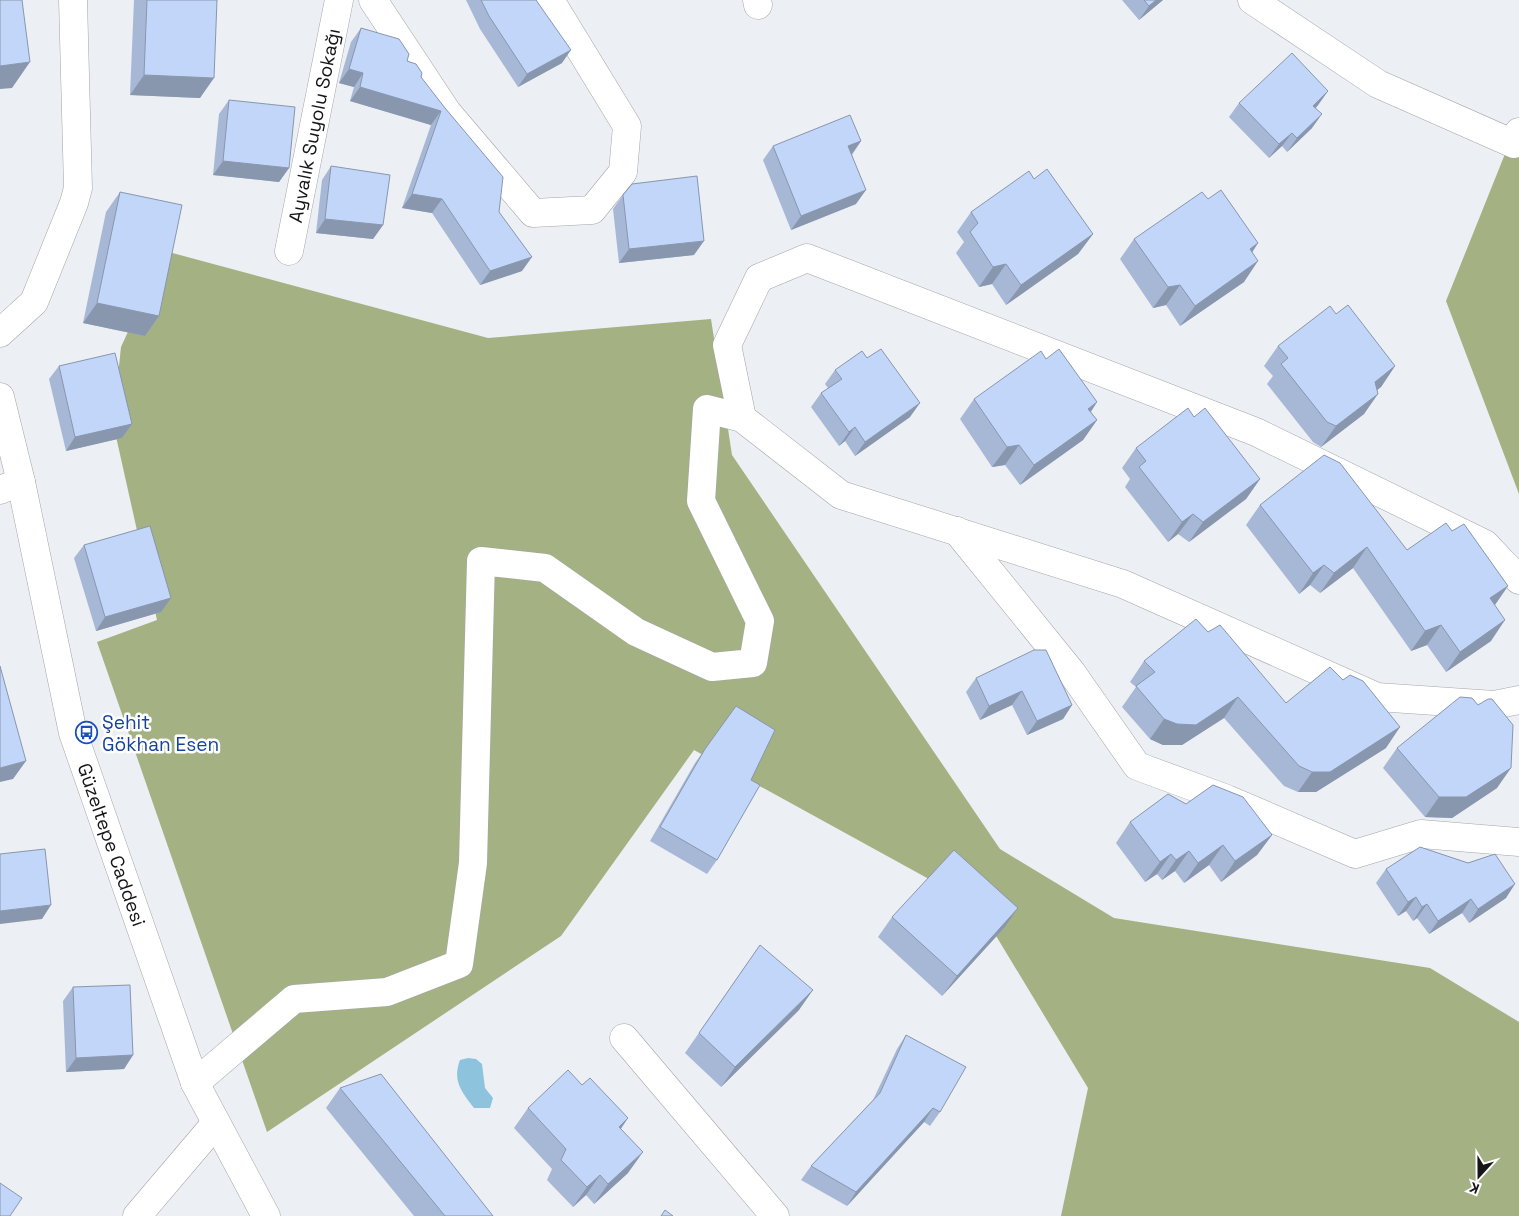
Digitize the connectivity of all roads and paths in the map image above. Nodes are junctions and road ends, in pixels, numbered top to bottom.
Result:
1 (74, 0) edge
2 (339, 0) edge
3 (372, 0) edge
4 (550, 0) edge
5 (1252, 0) edge
6 (1519, 132) edge
7 (289, 251) dead end
8 (0, 333) edge
9 (0, 397) edge
10 (742, 418) junction
11 (11, 486) edge
12 (957, 531) junction
13 (1519, 580) edge
14 (1519, 700) edge
15 (1519, 842) edge
16 (624, 1038) dead end
17 (195, 1083) junction
18 (216, 1123) junction
19 (137, 1216) edge
20 (266, 1216) edge
21 (775, 1216) edge

1 - 8 street
2 - 7 street, Ayvalık Suyolu Sokağı
3 - 4 street
5 - 6 street
9 - 11 street, Güzeltepe Caddesi
10 - 12 street
10 - 13 street
10 - 17 street
11 - 17 street, Güzeltepe Caddesi
12 - 14 street
12 - 15 street
16 - 21 street
17 - 18 street, Güzeltepe Caddesi
18 - 19 street
18 - 20 street, Güzeltepe Caddesi

